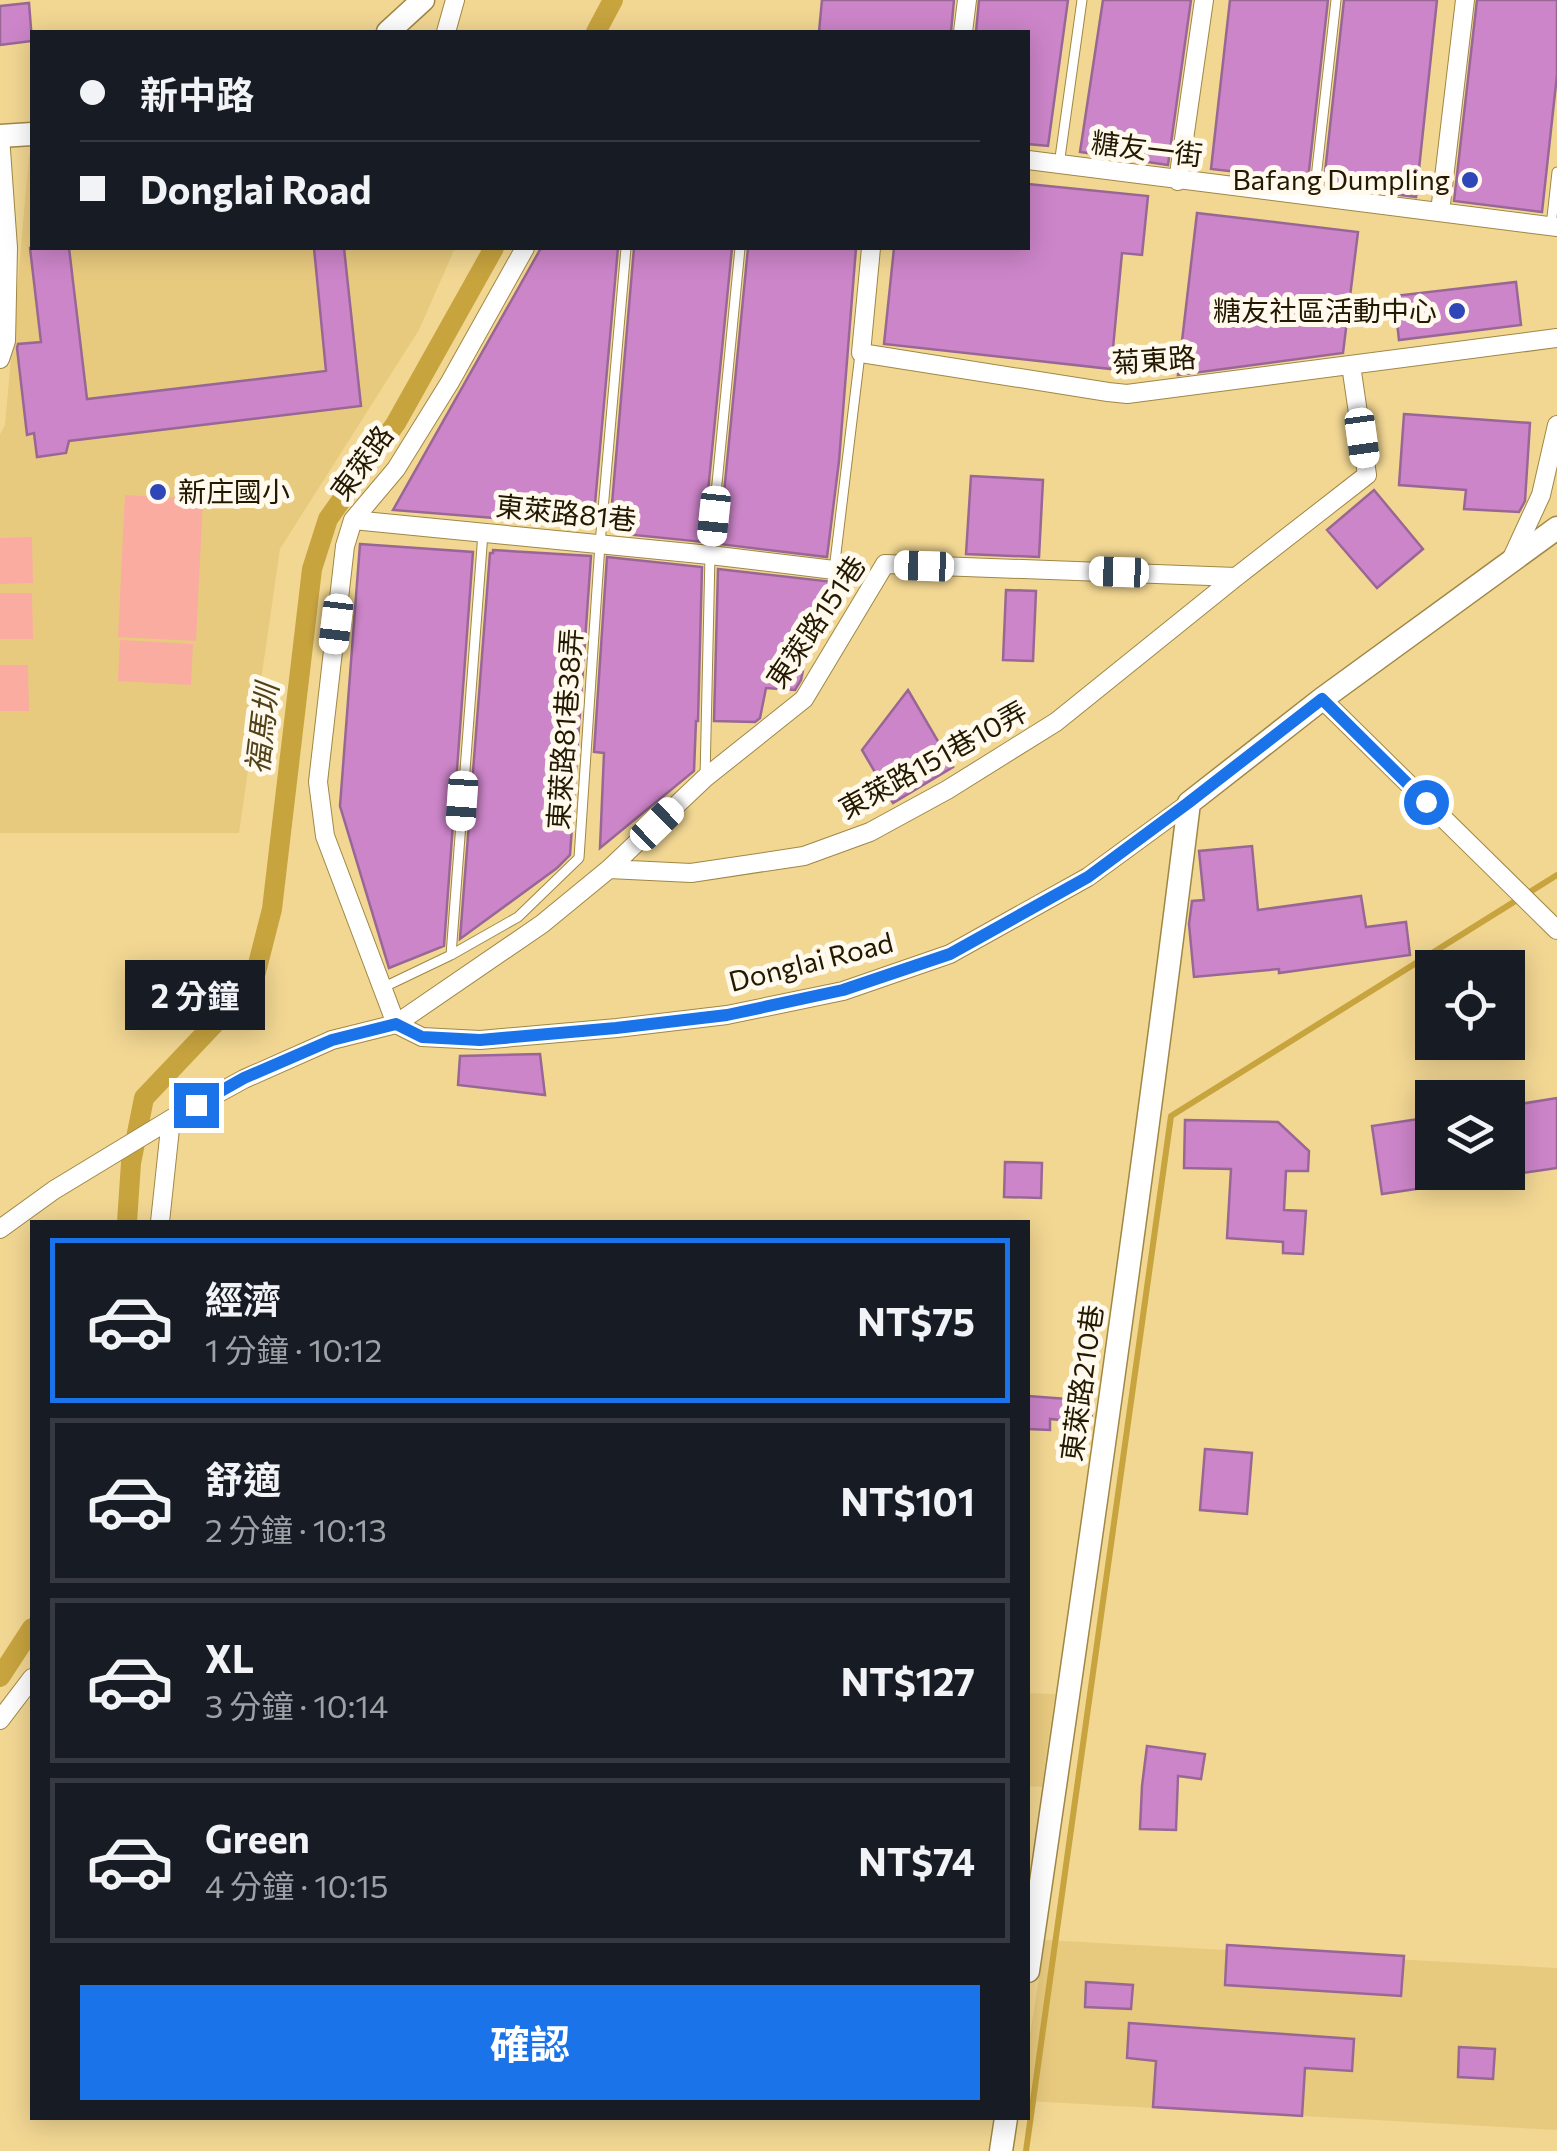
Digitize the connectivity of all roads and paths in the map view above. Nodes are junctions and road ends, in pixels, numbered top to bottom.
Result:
1 (424, 0) edge
2 (454, 0) edge
3 (967, 0) edge
4 (1082, 0) edge
5 (1204, 0) edge
6 (1336, 0) edge
7 (1464, 0) edge
8 (390, 30) edge
9 (446, 30) edge
10 (963, 30) edge
11 (30, 134) edge
12 (0, 136) edge
13 (1030, 160) edge
14 (1060, 165) junction
15 (1557, 172) edge
16 (1178, 181) junction
17 (1314, 198) junction
18 (1440, 212) junction
19 (1554, 226) edge
20 (524, 250) edge
21 (626, 250) edge
22 (740, 250) edge
23 (871, 250) edge
24 (1557, 338) edge
25 (861, 352) junction
26 (0, 359) edge
27 (1352, 365) junction
28 (1557, 425) edge
29 (353, 520) junction
30 (1557, 528) edge
31 (483, 533) junction
32 (600, 544) junction
33 (710, 555) junction
34 (1511, 560) junction
35 (834, 570) joint
36 (1236, 577) junction
37 (1322, 699) junction
38 (705, 778) junction
39 (1188, 803) junction
40 (610, 869) junction
41 (1557, 930) edge
42 (451, 954) junction
43 (382, 988) junction
44 (396, 1024) junction
45 (171, 1118) junction
46 (160, 1220) edge
47 (0, 1229) edge
48 (30, 1681) edge
49 (0, 1720) edge
50 (1030, 1957) edge
51 (1006, 2120) edge
52 (1001, 2151) edge

1 - 8 street
2 - 9 street
3 - 10 street
4 - 14 lane
5 - 16 street
6 - 17 lane
7 - 18 street
11 - 12 street
12 - 26 street
13 - 14 street, 糖友一街
14 - 16 street, 糖友一街
15 - 19 lane
16 - 17 street, 糖友一街
17 - 18 street, 糖友一街
18 - 19 street, 糖友一街
20 - 29 street, 東萊路
21 - 32 lane, 東萊路81巷38弄
22 - 33 lane
23 - 25 street
24 - 27 street, 菊東路
25 - 27 street, 菊東路
25 - 35 lane
27 - 36 street
28 - 34 street
29 - 31 street, 東萊路81巷
29 - 43 street, 東萊路
30 - 34 street, Donglai Road
31 - 32 street, 東萊路81巷
31 - 42 lane
32 - 33 street, 東萊路81巷
32 - 42 lane, 東萊路81巷38弄
33 - 35 street, 東萊路81巷
33 - 38 lane
34 - 37 street, Donglai Road
36 - 38 street, 東萊路151巷
36 - 40 street, 東萊路151巷10弄
37 - 39 street, Donglai Road
37 - 41 street
38 - 40 street, 東萊路151巷
39 - 44 street, Donglai Road
39 - 50 street, 東萊路210巷
40 - 44 street, 東萊路151巷
42 - 43 lane, 東萊路81巷38弄
43 - 44 street, 東萊路
44 - 45 street
45 - 46 street
45 - 47 street
48 - 49 street
51 - 52 street

